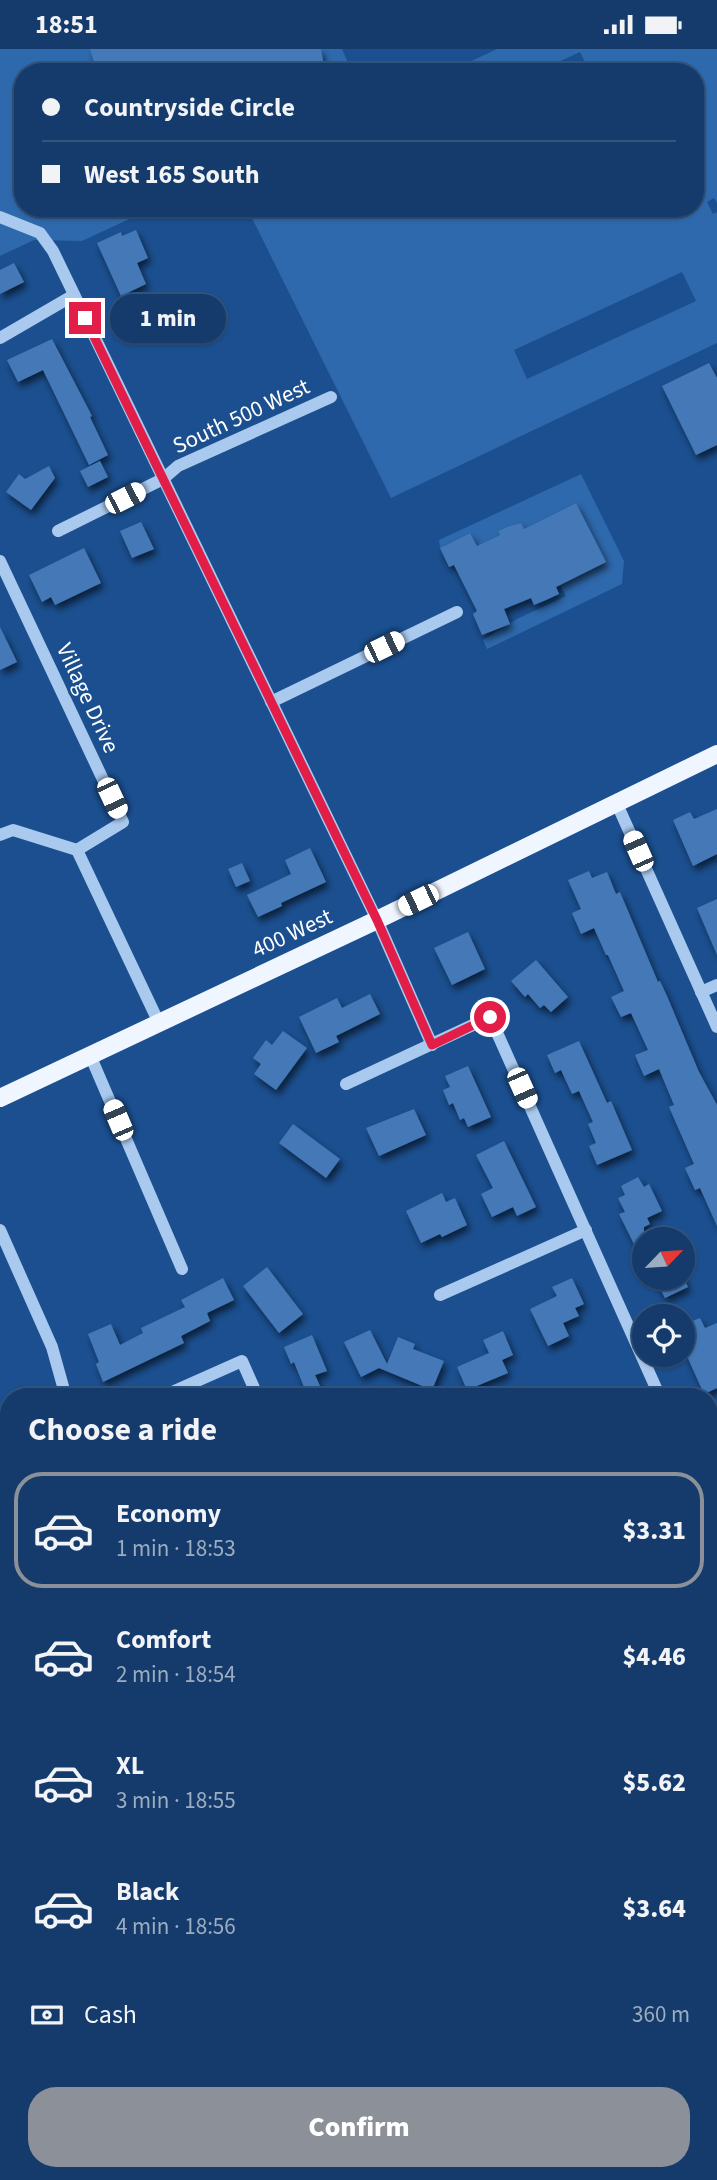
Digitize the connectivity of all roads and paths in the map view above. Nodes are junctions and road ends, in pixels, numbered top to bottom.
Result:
1 (0, 217) edge
2 (74, 295) junction
3 (0, 338) edge
4 (331, 397) dead end
5 (163, 479) junction
6 (58, 531) dead end
7 (0, 561) edge
8 (457, 612) dead end
9 (271, 702) junction
10 (717, 754) edge
11 (617, 804) junction
12 (0, 835) edge
13 (77, 851) junction
14 (377, 920) junction
15 (717, 985) edge
16 (701, 992) junction
17 (159, 1023) junction
18 (717, 1027) edge
19 (432, 1045) junction
20 (90, 1055) junction
21 (346, 1084) dead end
22 (0, 1098) edge
23 (0, 1230) edge
24 (586, 1230) junction
25 (182, 1269) dead end
26 (440, 1295) dead end
27 (63, 1388) edge
28 (182, 1388) edge
29 (254, 1388) edge
30 (656, 1388) edge

1 - 2 street
2 - 3 street
2 - 5 street
4 - 5 street, South 500 West
5 - 6 street, South 500 West
5 - 9 street
7 - 13 street, Village Drive
8 - 9 street
9 - 14 street
10 - 11 main road, 400 West
11 - 14 main road, 400 West
11 - 16 street
12 - 13 street
13 - 17 street
14 - 17 main road, 400 West
14 - 19 street
15 - 16 street
16 - 18 street
17 - 20 main road, 400 West
19 - 21 street
19 - 24 street
20 - 22 main road, 400 West
20 - 25 street
23 - 27 street
24 - 26 street
24 - 30 street
28 - 29 street

